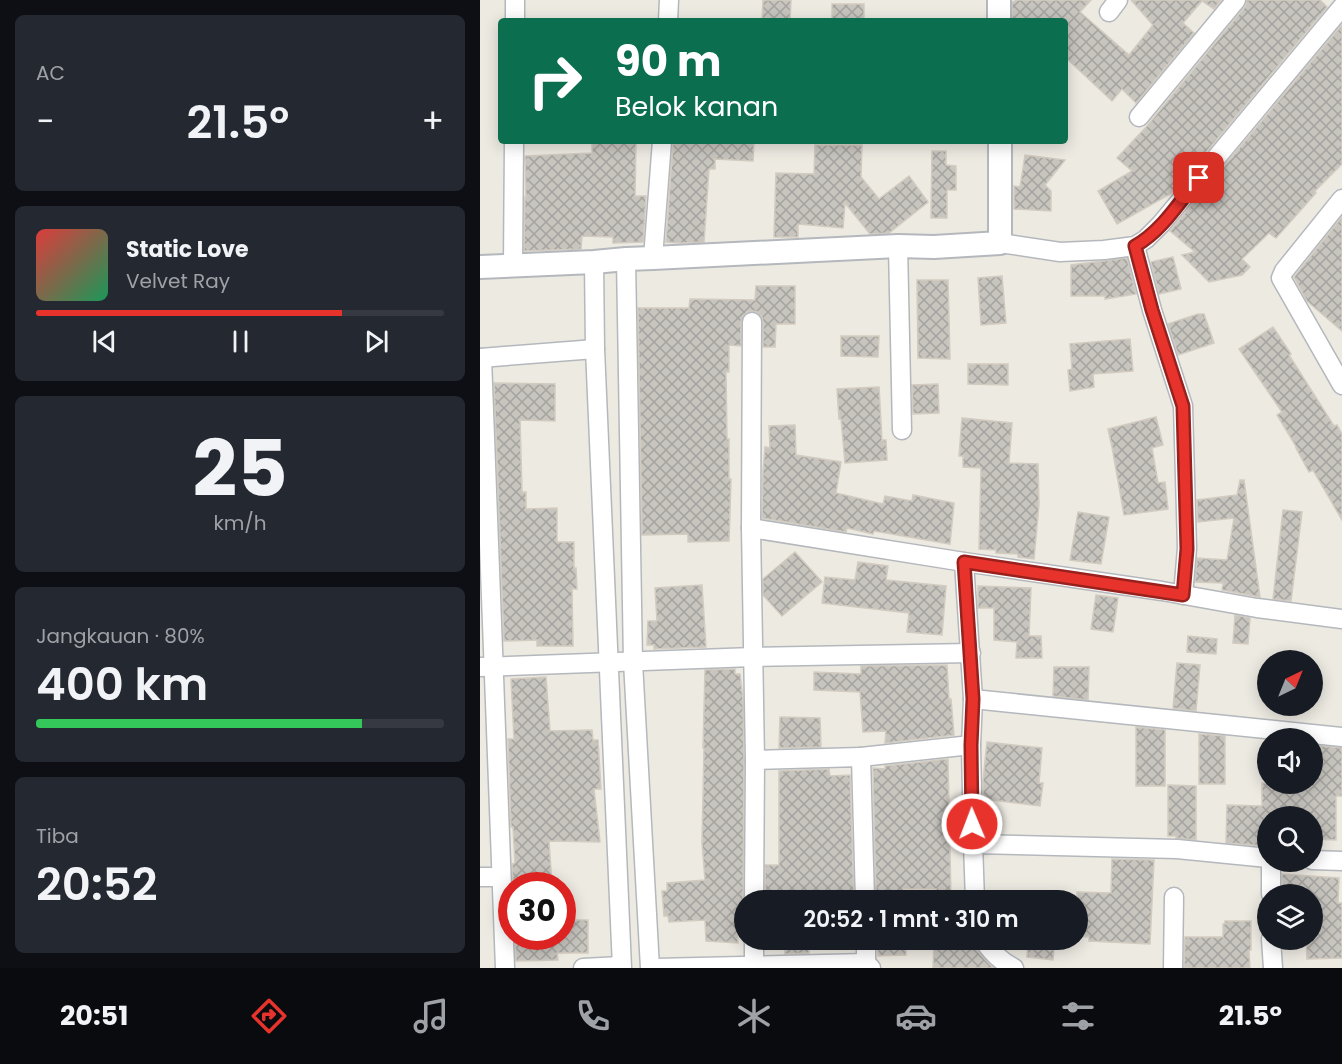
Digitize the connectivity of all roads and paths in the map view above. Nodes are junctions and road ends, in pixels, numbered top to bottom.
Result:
1 (515, 0) edge
2 (669, 0) edge
3 (999, 0) edge
4 (1236, 0) edge
5 (1342, 7) edge
6 (515, 18) edge
7 (668, 18) edge
8 (999, 18) edge
9 (1139, 117) dead end
10 (514, 144) edge
11 (662, 144) edge
12 (1000, 144) edge
13 (1342, 200) edge
14 (1000, 243) junction
15 (898, 246) junction
16 (1135, 246) junction
17 (652, 258) junction
18 (626, 259) junction
19 (594, 262) junction
20 (513, 266) junction
21 (480, 267) edge
22 (752, 322) dead end
23 (595, 349) junction
24 (481, 358) edge
25 (1342, 385) edge
26 (902, 430) dead end
27 (751, 528) junction
28 (964, 562) junction
29 (1183, 595) junction
30 (1342, 619) edge
31 (971, 653) junction
32 (753, 657) junction
33 (608, 662) junction
34 (633, 662) junction
35 (487, 667) edge
36 (973, 699) junction
37 (1342, 737) edge
38 (971, 745) junction
39 (861, 757) junction
40 (755, 760) junction
41 (489, 773) edge
42 (973, 844) junction
43 (1257, 859) edge
44 (1323, 860) edge
45 (1342, 861) edge
46 (500, 872) edge
47 (480, 877) edge
48 (498, 877) edge
49 (754, 890) edge
50 (865, 890) edge
51 (975, 890) edge
52 (1174, 897) dead end
53 (504, 950) edge
54 (754, 950) edge
55 (867, 950) edge
56 (990, 950) edge
57 (1272, 950) edge
58 (754, 965) junction
59 (869, 966) edge
60 (622, 967) edge
61 (505, 968) edge
62 (584, 968) edge
63 (650, 968) edge
64 (655, 968) edge
65 (1014, 968) edge
66 (1173, 968) edge
67 (1274, 968) edge

1 - 6 street
2 - 7 street
3 - 8 street
4 - 9 street
5 - 16 street
10 - 20 street
11 - 17 street
12 - 14 street
13 - 25 street
14 - 15 street
14 - 16 street
15 - 17 street
15 - 26 street
16 - 29 street
17 - 18 street
18 - 19 street
18 - 34 street
19 - 20 street
19 - 23 street
20 - 21 street
22 - 27 street
23 - 24 street
23 - 33 street
24 - 35 street
27 - 28 street
27 - 32 street
28 - 29 street
28 - 31 street
29 - 30 street
31 - 32 street
31 - 36 street
32 - 34 street
32 - 40 street
33 - 34 street
33 - 35 street
33 - 60 street
34 - 63 street
35 - 41 street
36 - 37 street
36 - 38 street
38 - 39 street
38 - 42 street
39 - 40 street
39 - 50 street
40 - 49 street
41 - 46 street
42 - 43 street
42 - 51 street
44 - 45 street
47 - 48 street
52 - 66 street
53 - 61 street
54 - 58 street
55 - 59 street
56 - 65 street
57 - 67 street
58 - 59 street
58 - 64 street
60 - 62 street

